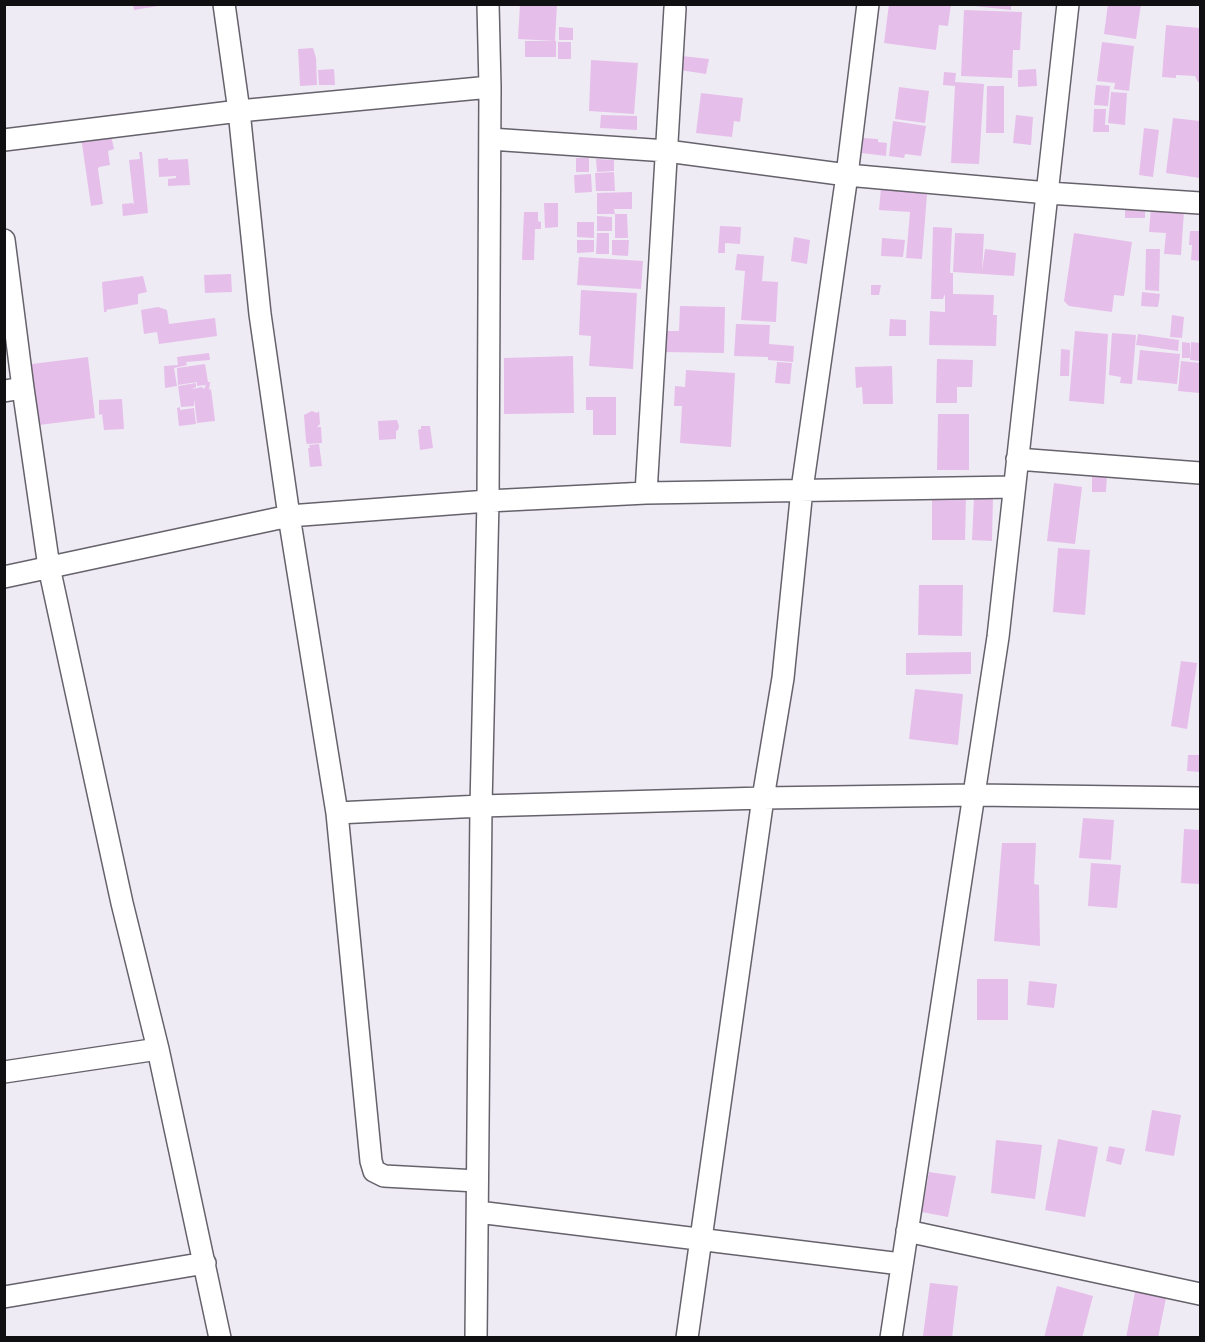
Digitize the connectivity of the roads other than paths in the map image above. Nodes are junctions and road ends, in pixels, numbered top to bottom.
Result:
1 (224, 4) edge
2 (488, 4) edge
3 (867, 4) edge
4 (1068, 4) edge
5 (675, 8) dead end
6 (490, 87) junction
7 (239, 111) junction
8 (4, 140) edge
9 (490, 140) junction
10 (667, 151) junction
11 (847, 175) junction
12 (1048, 193) junction
13 (1200, 203) edge
14 (4, 240) edge
15 (14, 389) edge
16 (1017, 459) junction
17 (1200, 473) edge
18 (1014, 487) junction
19 (802, 489) junction
20 (646, 493) junction
21 (488, 501) junction
22 (289, 516) junction
23 (49, 567) junction
24 (4, 577) edge
25 (975, 795) junction
26 (763, 798) junction
27 (1200, 798) edge
28 (481, 806) junction
29 (337, 813) junction
30 (158, 1049) junction
31 (4, 1072) edge
32 (477, 1181) junction
33 (478, 1212) junction
34 (907, 1231) junction
35 (699, 1239) junction
36 (205, 1263) junction
37 (901, 1264) junction
38 (1200, 1294) edge
39 (4, 1297) edge
40 (220, 1338) edge
41 (476, 1338) edge
42 (687, 1338) edge
43 (891, 1338) edge

1 - 7 street
2 - 6 street
3 - 11 street
4 - 12 street
5 - 10 street
6 - 7 street
6 - 9 street
7 - 8 street
7 - 22 street
9 - 10 street
9 - 21 street
10 - 11 street
10 - 20 street
11 - 12 street
11 - 19 street
12 - 13 street
12 - 16 street
14 - 15 street
15 - 23 street
16 - 17 street
16 - 18 street
18 - 19 street
18 - 25 street
19 - 20 street
19 - 26 street
20 - 21 street
21 - 22 street
21 - 28 street
22 - 23 street
22 - 29 street
23 - 24 street
23 - 30 street
25 - 26 street
25 - 27 street
25 - 34 street
26 - 28 street
26 - 35 street
28 - 29 street
28 - 32 street
29 - 32 street
30 - 31 street
30 - 36 street
32 - 33 street
33 - 35 street
33 - 41 street
34 - 37 street
34 - 38 street
35 - 37 street
35 - 42 street
36 - 39 street
36 - 40 street
37 - 43 street

